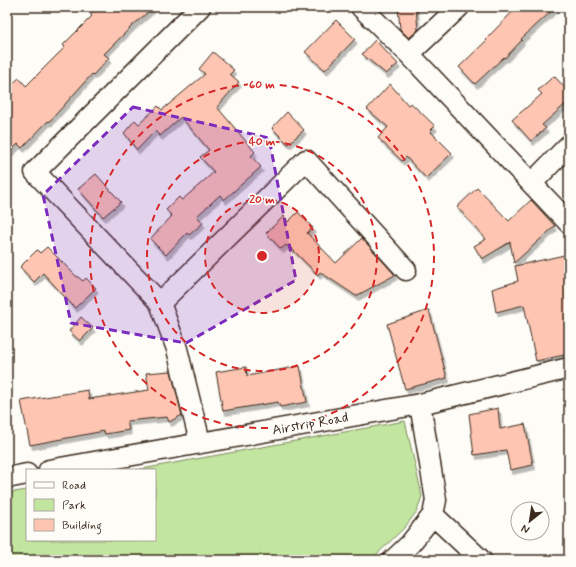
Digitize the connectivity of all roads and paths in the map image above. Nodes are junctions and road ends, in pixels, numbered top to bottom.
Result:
1 (200, 7) edge
2 (361, 7) edge
3 (459, 7) edge
4 (409, 54) junction
5 (569, 145) edge
6 (532, 183) junction
7 (569, 223) edge
8 (406, 270) dead end
9 (160, 303) junction
10 (569, 368) edge
11 (420, 404) junction
12 (200, 442) junction
13 (54, 469) edge
14 (26, 474) edge
15 (7, 478) edge
16 (433, 515) junction
17 (393, 560) edge
18 (481, 560) edge

1 - 9 street
2 - 4 street
3 - 4 street
4 - 6 street
5 - 6 street
6 - 7 street
8 - 9 street
9 - 12 street
10 - 11 street, Airstrip Road
11 - 12 street, Airstrip Road
11 - 16 street
12 - 13 street, Airstrip Road
14 - 15 street
16 - 17 street
16 - 18 street

